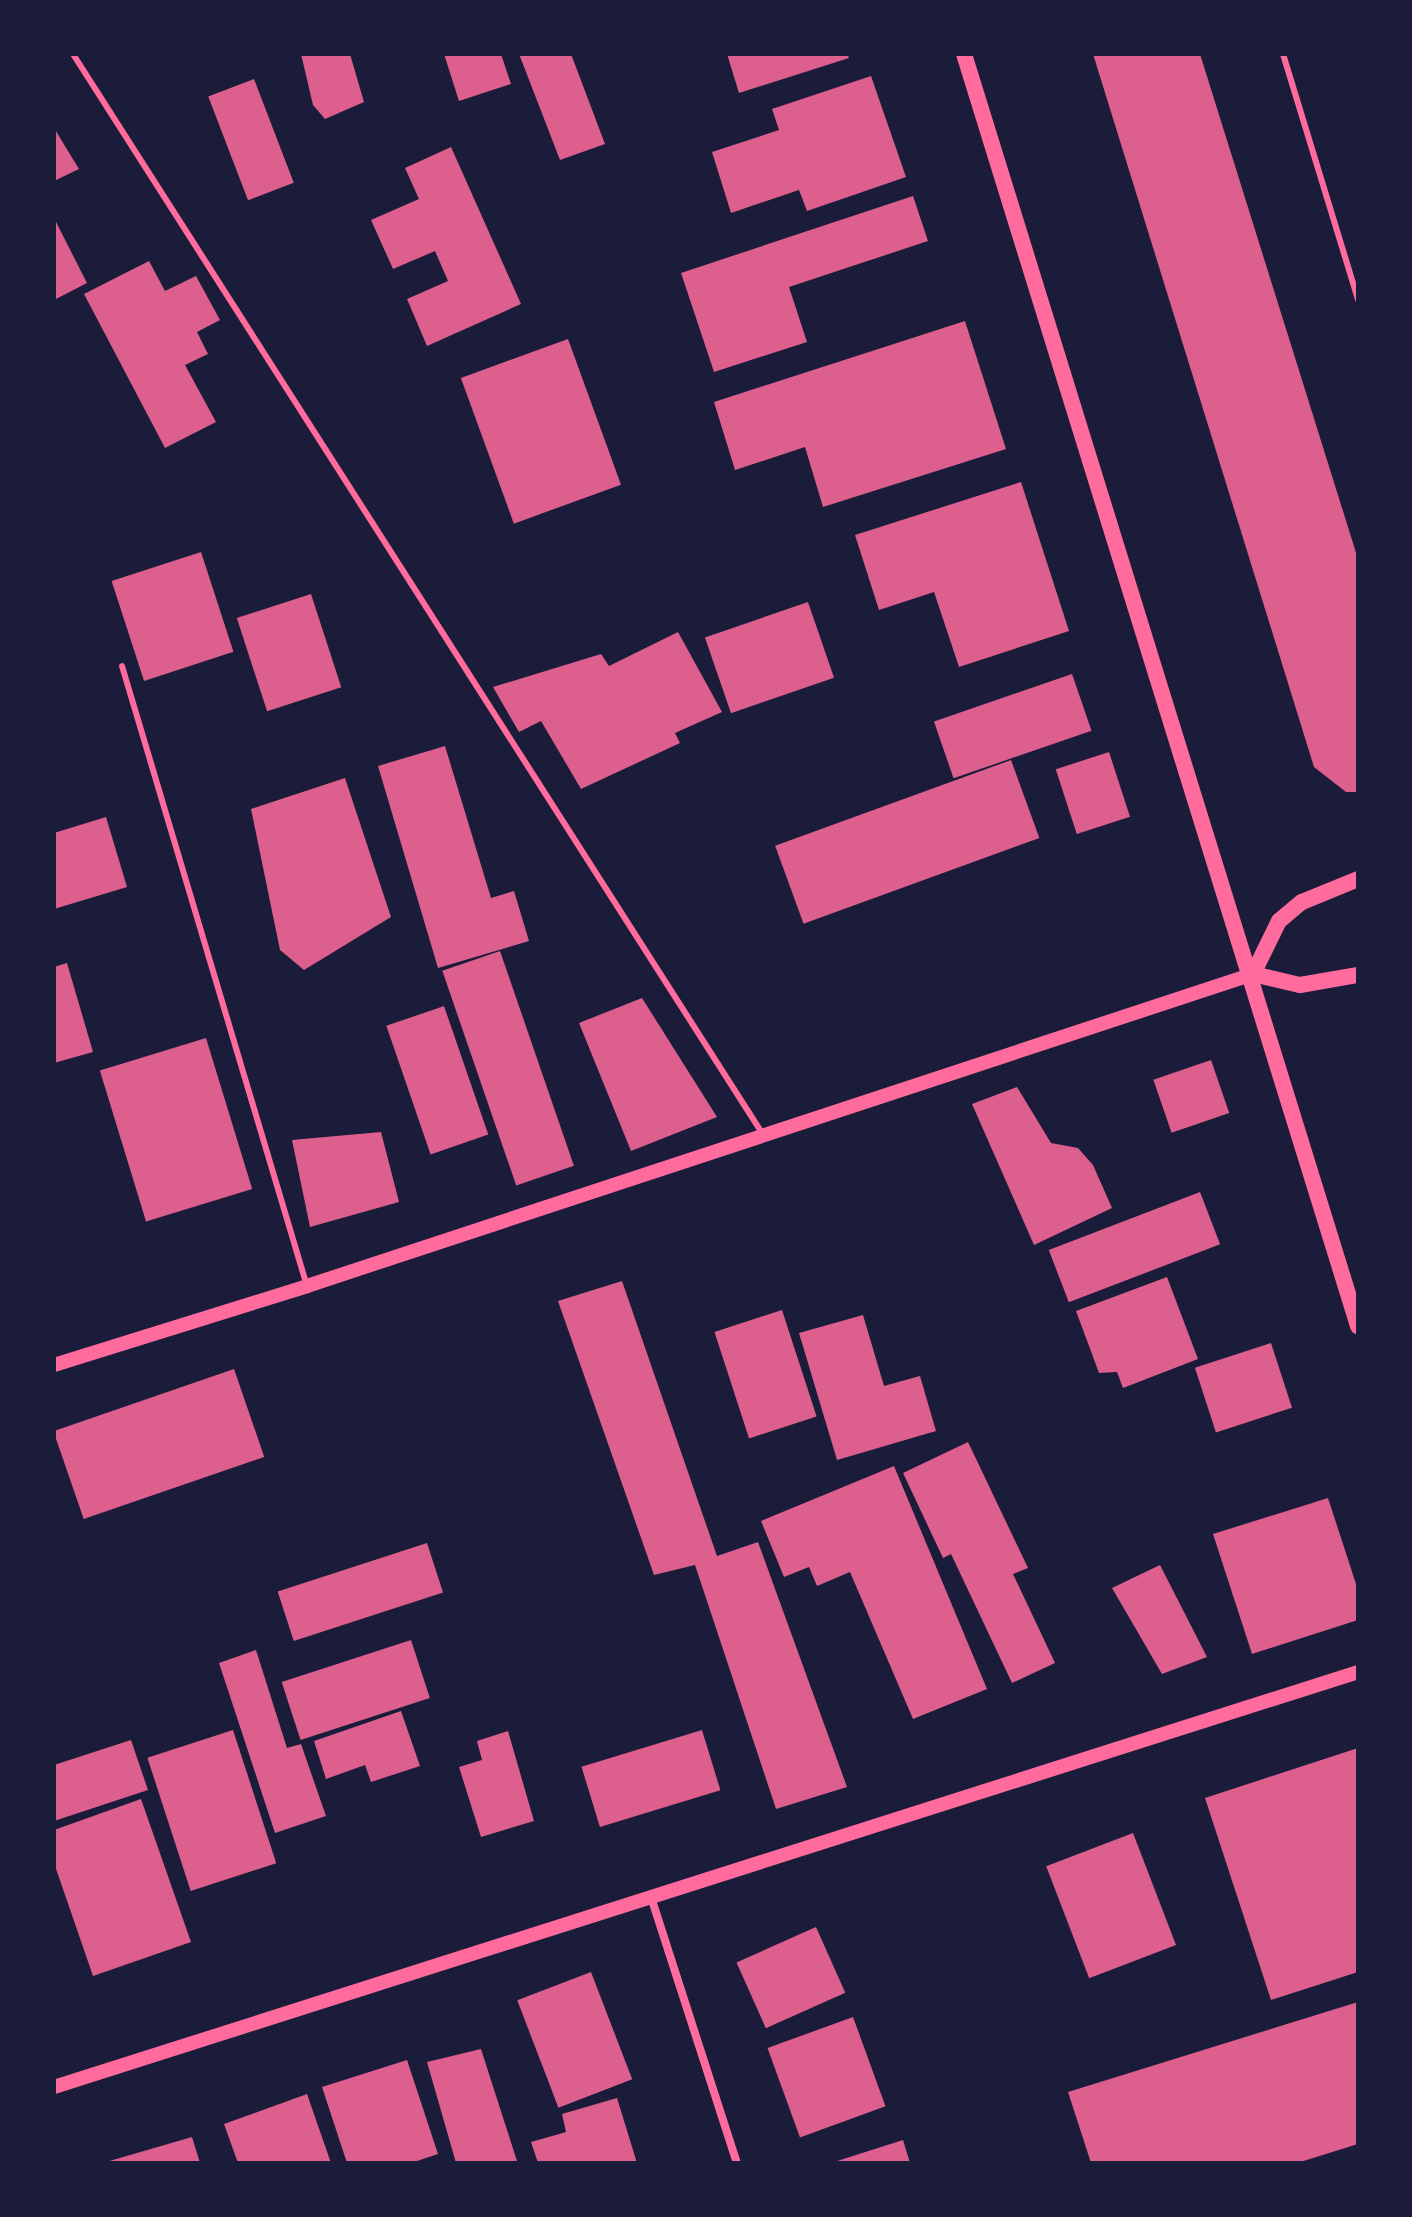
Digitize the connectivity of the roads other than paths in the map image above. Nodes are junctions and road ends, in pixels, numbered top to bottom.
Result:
1 (73, 54) edge
2 (964, 54) edge
3 (1283, 54) edge
4 (1358, 300) edge
5 (122, 666) dead end
6 (1358, 879) edge
7 (1253, 974) junction
8 (1358, 975) edge
9 (764, 1136) junction
10 (307, 1286) junction
11 (1358, 1326) edge
12 (54, 1365) edge
13 (1358, 1672) edge
14 (651, 1897) junction
15 (54, 2087) edge
16 (737, 2163) edge

1 - 9 lane
2 - 7 main road
3 - 4 lane
5 - 10 lane
6 - 7 main road
7 - 8 main road
7 - 9 street
7 - 11 main road
9 - 10 street
10 - 12 street
13 - 14 street
14 - 15 street
14 - 16 street

